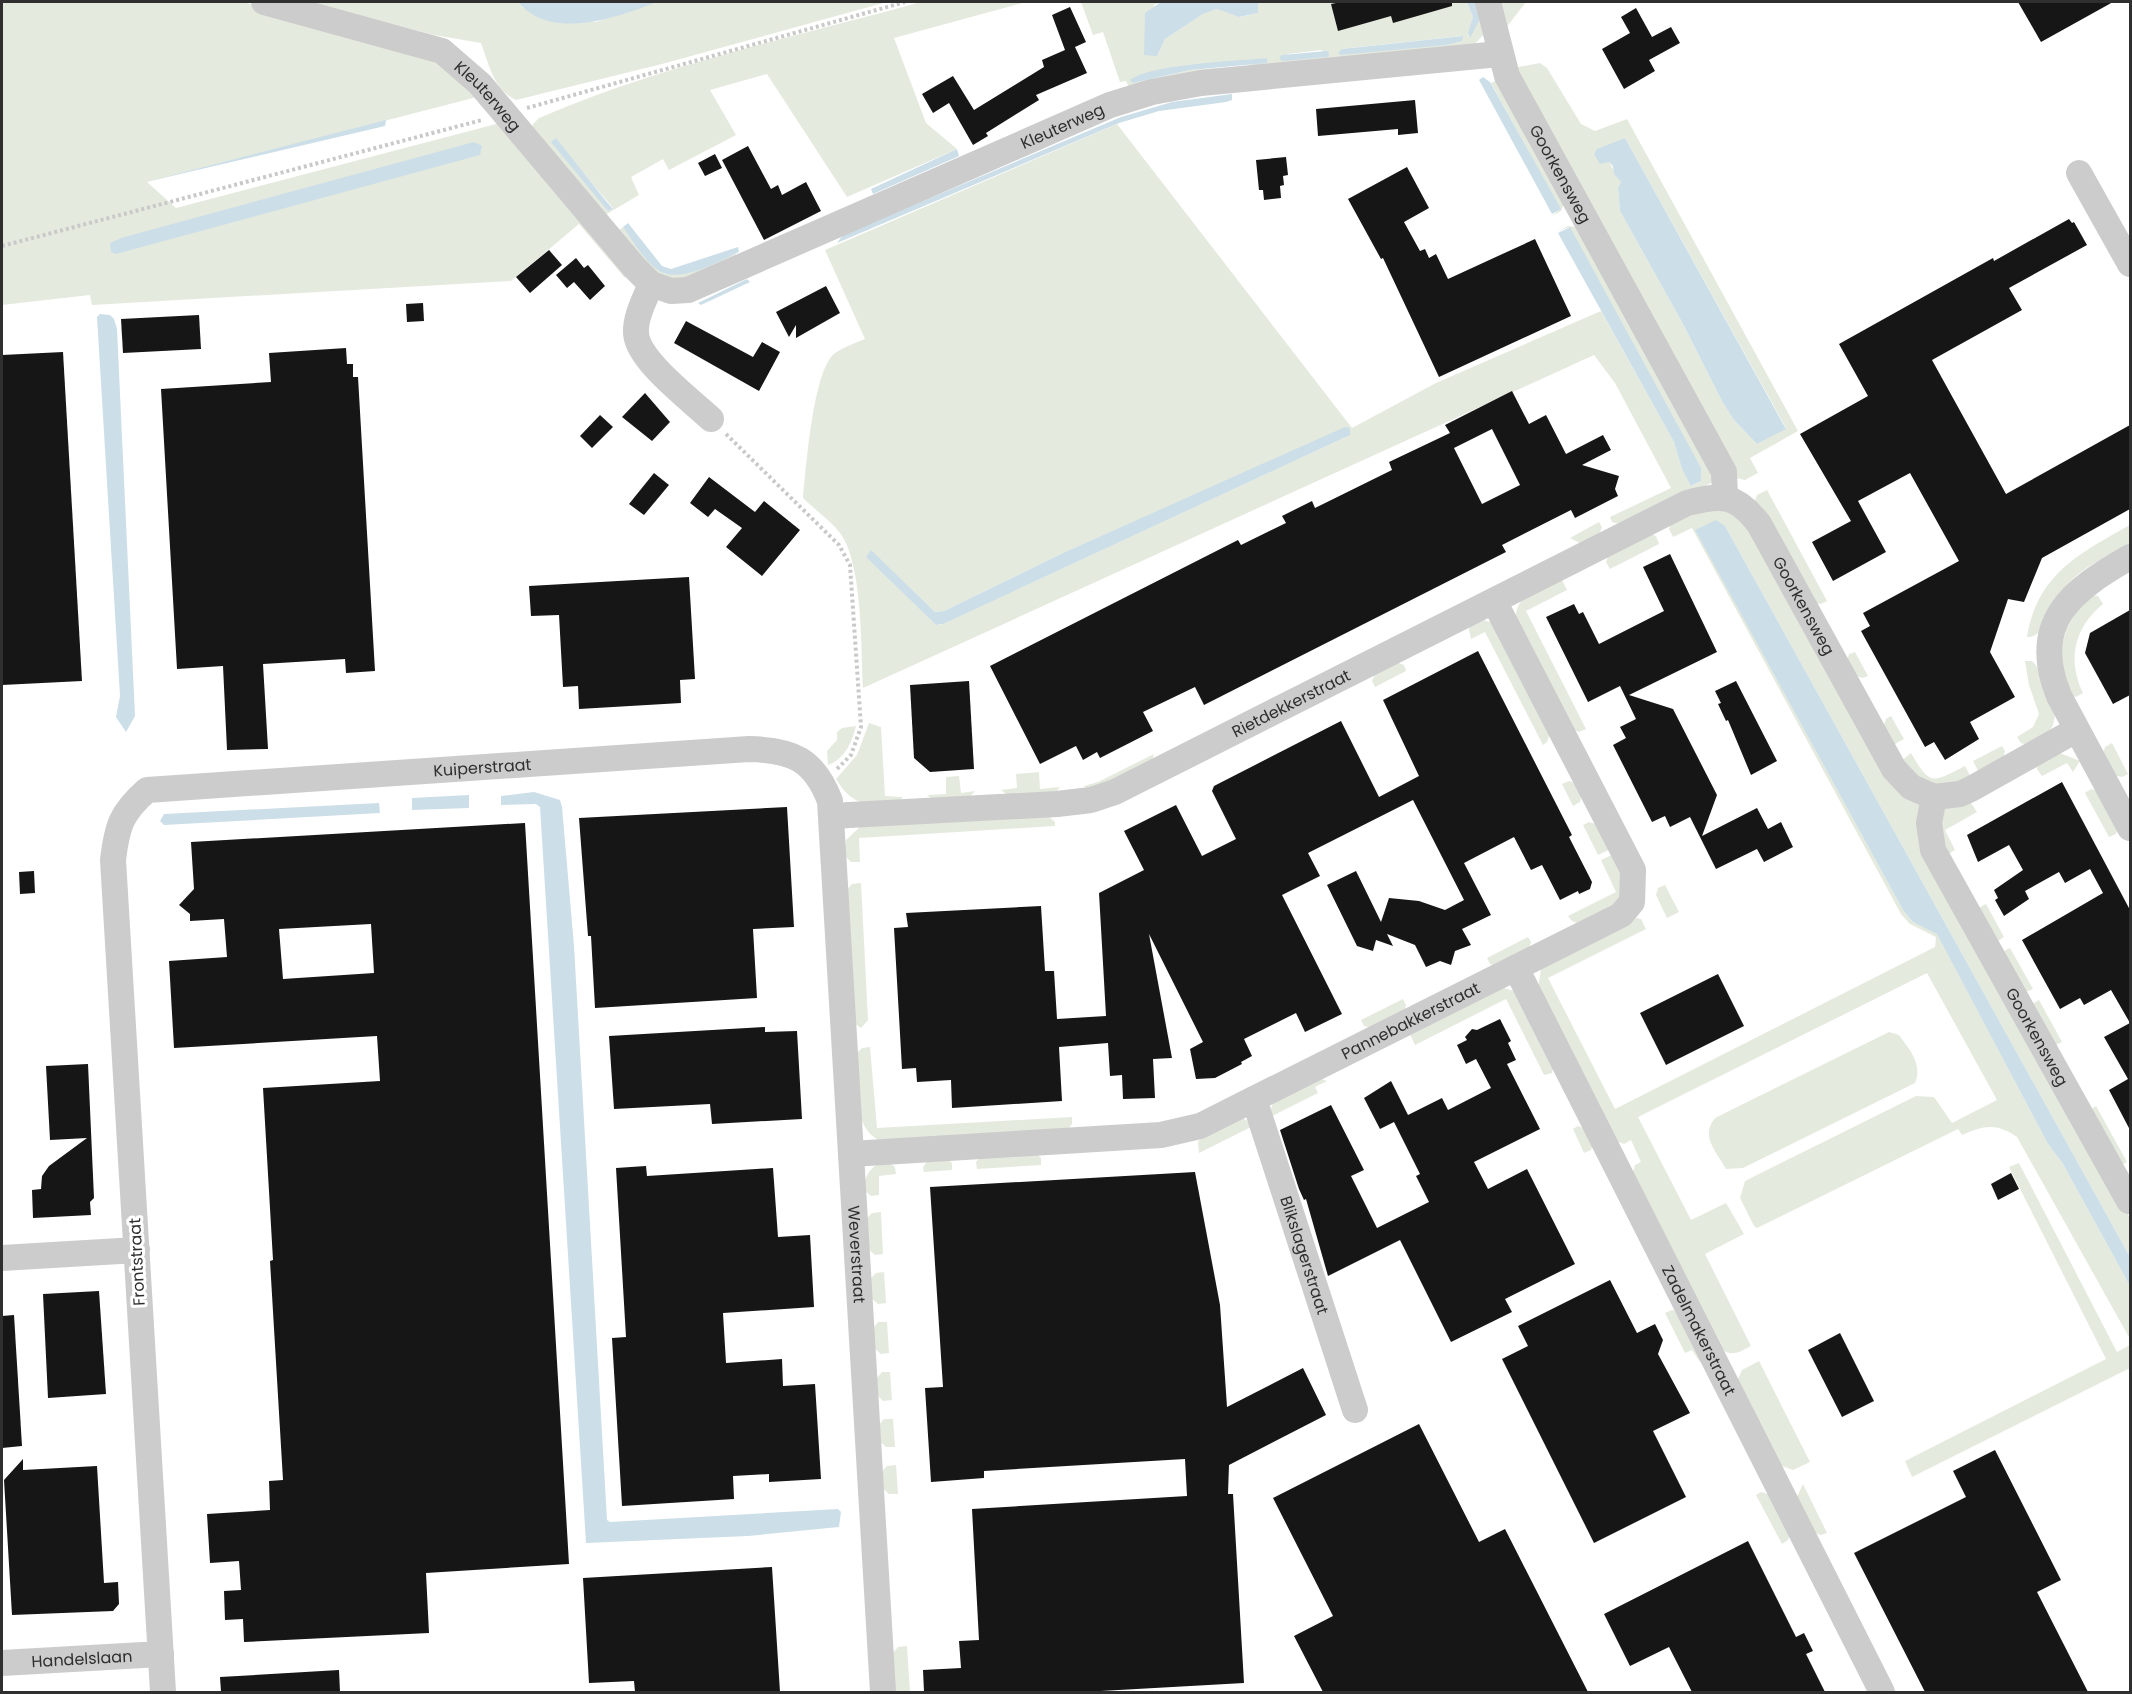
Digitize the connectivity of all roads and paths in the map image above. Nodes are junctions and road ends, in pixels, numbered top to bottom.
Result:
1 (264, 2) edge
2 (905, 2) edge
3 (1488, 2) edge
4 (1500, 54) junction
5 (505, 114) junction
6 (2079, 172) dead end
7 (2, 246) edge
8 (2130, 264) edge
9 (651, 284) junction
10 (711, 419) joint
11 (1725, 497) junction
12 (2130, 557) edge
13 (1494, 601) junction
14 (2076, 730) junction
15 (822, 781) junction
16 (1934, 796) junction
17 (831, 816) junction
18 (2130, 828) edge
19 (116, 832) joint
20 (1516, 968) junction
21 (1254, 1099) junction
22 (851, 1154) junction
23 (2129, 1201) dead end
24 (137, 1250) junction
25 (2, 1258) edge
26 (1355, 1410) dead end
27 (161, 1654) junction
28 (2, 1663) edge
29 (163, 1692) edge
30 (883, 1692) edge
31 (1882, 1692) edge

1 - 5 street, Kleuterweg
2 - 5 path
3 - 4 street, Goorkensweg
4 - 9 street, Kleuterweg
4 - 11 street, Goorkensweg
5 - 7 path
5 - 9 street, Kleuterweg
6 - 8 street
9 - 10 street
10 - 15 path
11 - 13 street, Rietdekkerstraat
11 - 16 street, Goorkensweg
12 - 14 street
13 - 17 street, Rietdekkerstraat
13 - 20 street, Pannebakkerstraat
14 - 16 street
14 - 18 street
15 - 17 street, Kuiperstraat
15 - 19 street, Kuiperstraat
16 - 23 street, Goorkensweg
17 - 22 street, Weverstraat
19 - 24 street, Frontstraat
20 - 21 street, Pannebakkerstraat
20 - 31 street, Zadelmakerstraat
21 - 22 street, Pannebakkerstraat
21 - 26 street, Blikslagerstraat
22 - 30 street, Weverstraat
24 - 25 street
24 - 27 street, Frontstraat
27 - 28 street, Handelslaan
27 - 29 street, Frontstraat

